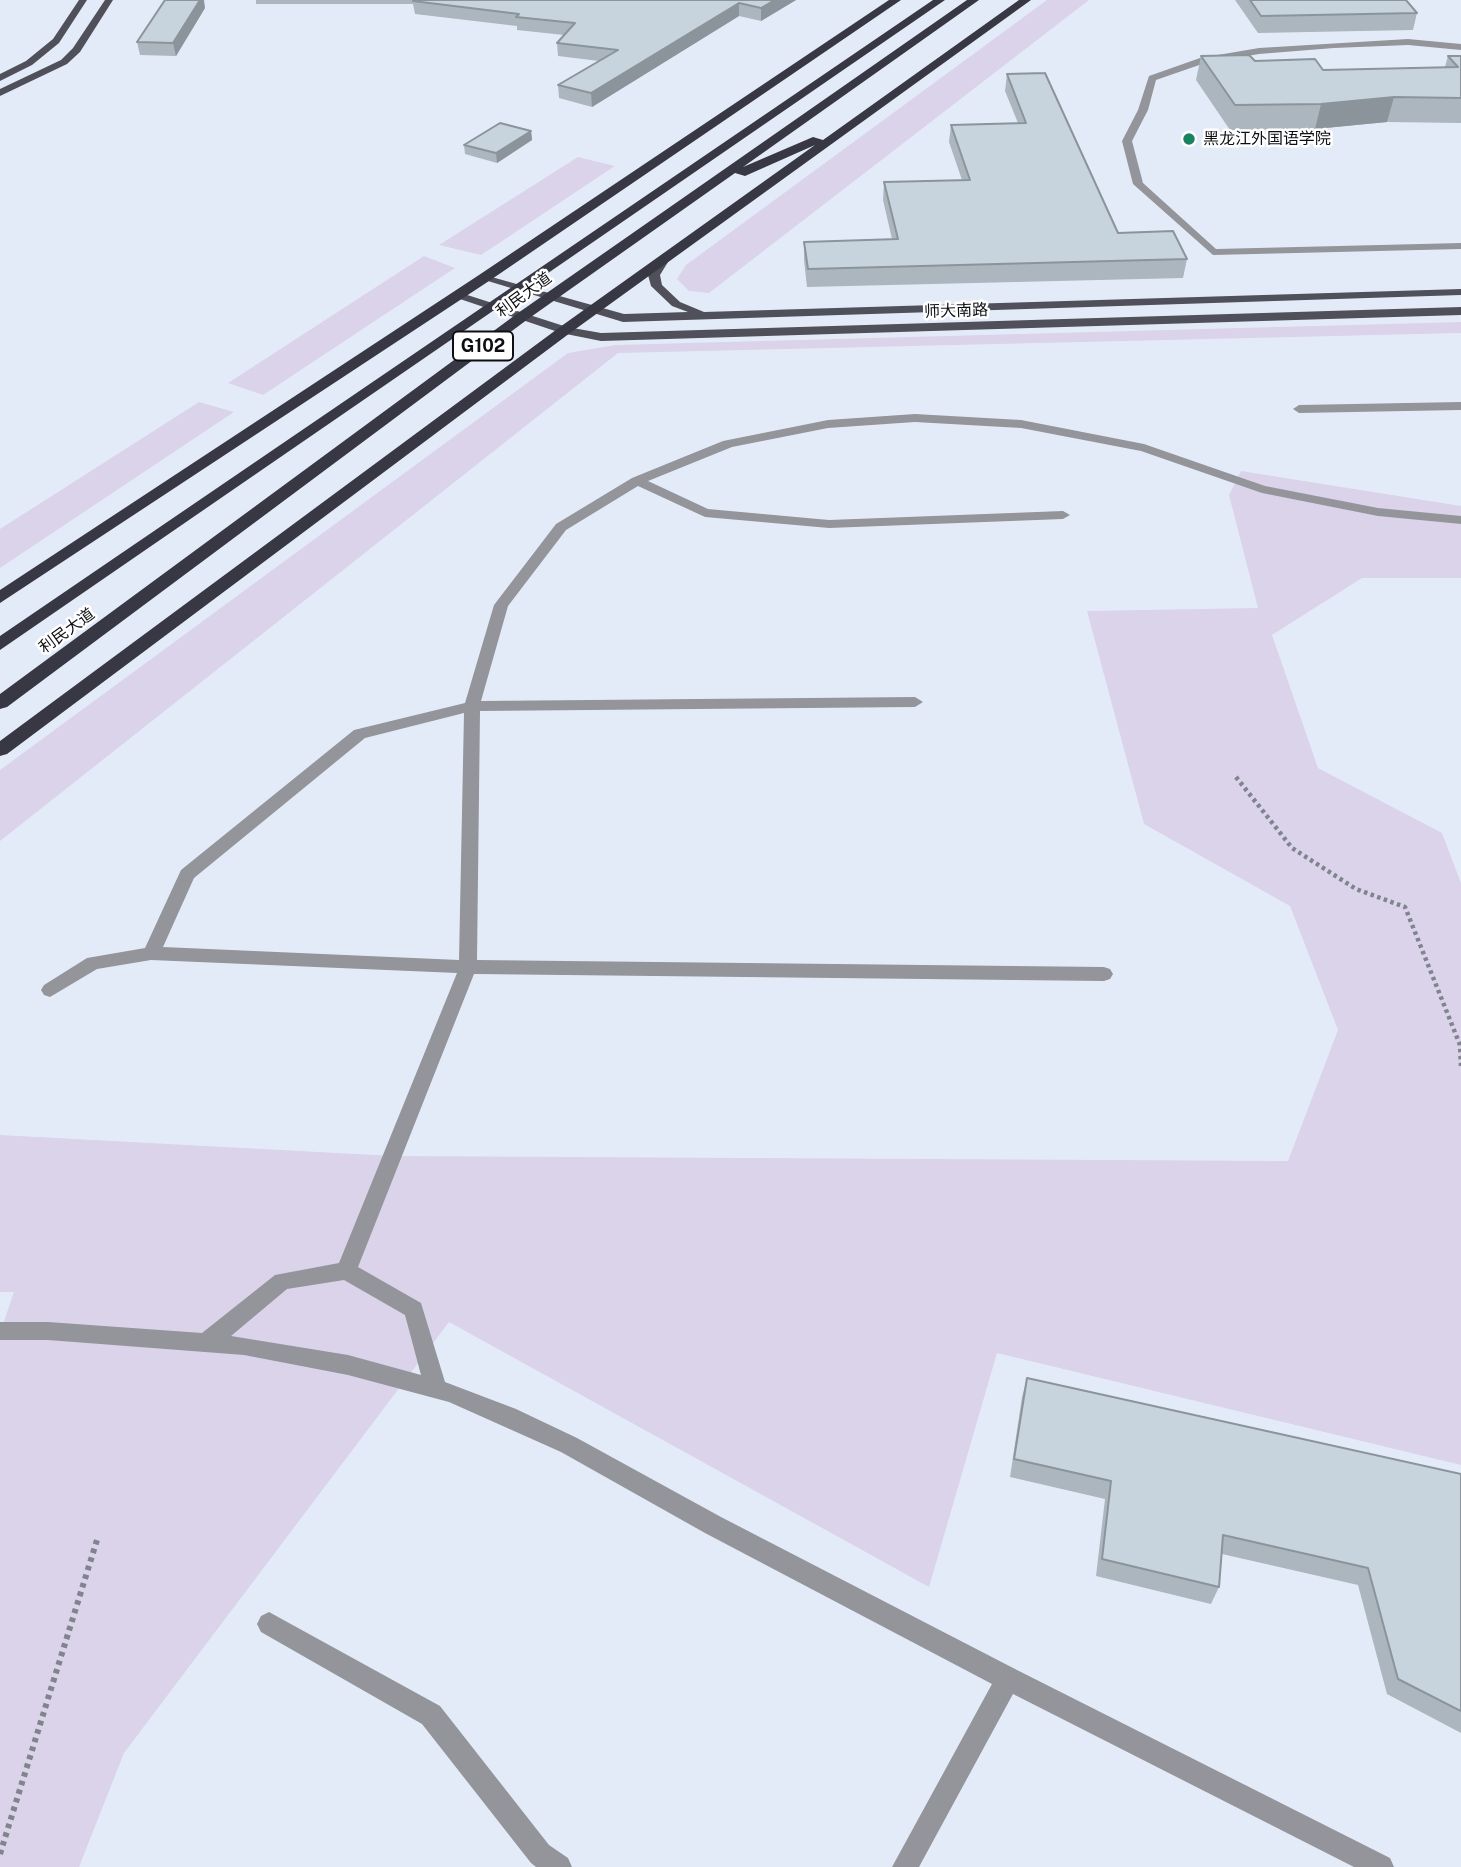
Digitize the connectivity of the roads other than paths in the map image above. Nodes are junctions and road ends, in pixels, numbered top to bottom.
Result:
1 (83, 0) edge
2 (109, 0) edge
3 (897, 0) edge
4 (940, 0) edge
5 (974, 0) edge
6 (1026, 0) edge
7 (1461, 47) edge
8 (0, 78) edge
9 (0, 93) edge
10 (785, 106) junction
11 (858, 121) junction
12 (655, 163) junction
13 (697, 192) junction
14 (1461, 246) edge
15 (662, 262) junction
16 (484, 278) junction
17 (519, 288) junction
18 (1461, 292) edge
19 (458, 295) junction
20 (549, 298) junction
21 (493, 307) junction
22 (593, 311) junction
23 (1461, 312) edge
24 (732, 315) junction
25 (523, 316) junction
26 (565, 330) junction
27 (1461, 406) edge
28 (1299, 409) dead end
29 (636, 481) junction
30 (1063, 515) dead end
31 (1461, 520) edge
32 (0, 598) edge
33 (0, 645) edge
34 (915, 702) dead end
35 (0, 703) edge
36 (472, 706) junction
37 (0, 750) edge
38 (151, 953) junction
39 (468, 967) junction
40 (1104, 974) dead end
41 (50, 990) dead end
42 (346, 1271) junction
43 (0, 1331) edge
44 (207, 1342) junction
45 (436, 1390) junction
46 (269, 1623) dead end
47 (1008, 1679) junction
48 (559, 1867) edge
49 (905, 1867) edge
50 (1381, 1867) edge

1 - 8 main road
2 - 9 main road
3 - 12 highway
4 - 10 highway, 利民大道 / G102
5 - 13 highway, 利民大道 / G102
6 - 11 highway
7 - 14 street
10 - 12 highway
10 - 17 highway, 利民大道 / G102
11 - 13 highway
11 - 15 highway
12 - 16 highway
13 - 20 highway, 利民大道 / G102
15 - 22 highway
15 - 24 main road
16 - 17 main road, 师大南路
16 - 19 highway
17 - 20 main road, 师大南路
17 - 21 highway, 利民大道 / G102
18 - 24 main road, 师大南路
19 - 21 main road, 师大南路
19 - 32 highway
20 - 22 main road, 师大南路
20 - 25 highway, 利民大道 / G102
21 - 25 main road, 师大南路
21 - 33 highway, 利民大道 / G102
22 - 24 main road, 师大南路
22 - 26 highway
23 - 26 main road, 师大南路
25 - 26 main road, 师大南路
25 - 35 highway, 利民大道 / G102
26 - 37 highway
27 - 28 street
29 - 30 street
29 - 31 street
29 - 36 street
34 - 36 street
36 - 38 street
36 - 39 street
38 - 39 street
38 - 41 street
39 - 40 street
39 - 42 street
42 - 44 street
42 - 45 street
43 - 44 street
44 - 45 street
45 - 47 street
46 - 48 street
47 - 49 street
47 - 50 street

